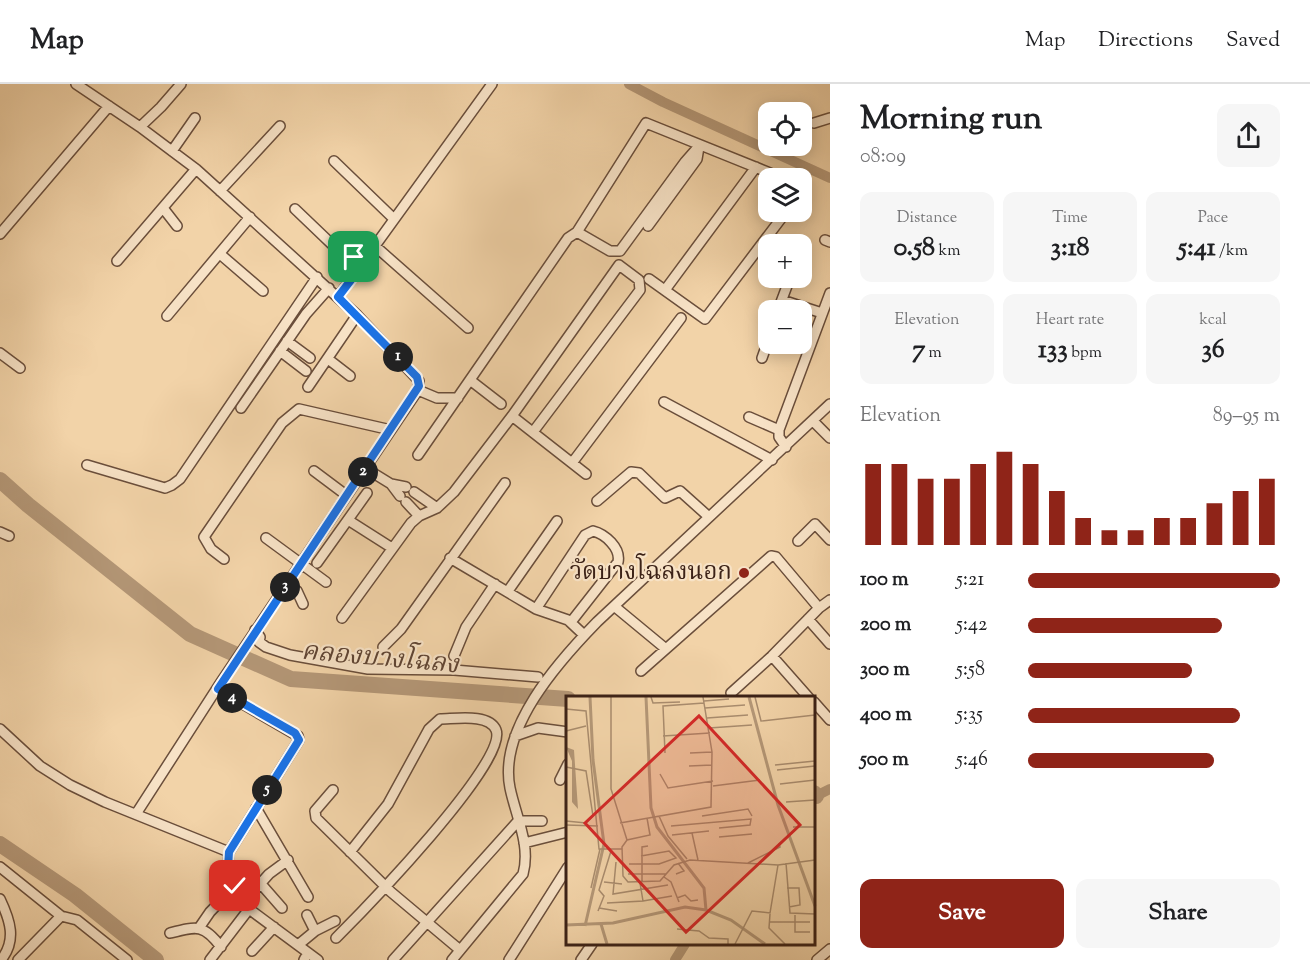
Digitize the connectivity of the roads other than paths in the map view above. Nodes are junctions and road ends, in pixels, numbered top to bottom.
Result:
1 (181, 84) edge
2 (492, 84) edge
3 (82, 86) edge
4 (110, 106) junction
5 (195, 118) dead end
6 (830, 118) edge
7 (814, 123) dead end
8 (280, 126) dead end
9 (140, 127) junction
10 (700, 145) junction
11 (172, 151) junction
12 (334, 161) dead end
13 (756, 167) joint
14 (196, 170) junction
15 (220, 191) junction
16 (163, 208) junction
17 (295, 209) dead end
18 (250, 217) junction
19 (394, 219) junction
20 (778, 222) edge
21 (177, 226) dead end
22 (648, 226) dead end
23 (577, 232) junction
24 (0, 234) edge
25 (375, 246) junction
26 (220, 254) junction
27 (117, 261) dead end
28 (364, 263) junction
29 (317, 277) junction
30 (650, 279) dead end
31 (329, 288) junction
32 (786, 288) edge
33 (665, 290) junction
34 (263, 291) dead end
35 (830, 293) edge
36 (338, 297) junction
37 (782, 300) edge
38 (812, 310) edge
39 (822, 313) junction
40 (357, 315) junction
41 (167, 316) dead end
42 (681, 318) dead end
43 (468, 328) dead end
44 (287, 341) junction
45 (280, 351) junction
46 (0, 353) edge
47 (763, 354) edge
48 (310, 358) dead end
49 (328, 358) junction
50 (762, 358) dead end
51 (20, 368) dead end
52 (306, 371) dead end
53 (350, 376) dead end
54 (470, 380) junction
55 (308, 387) dead end
56 (418, 390) junction
57 (458, 398) junction
58 (663, 402) dead end
59 (501, 404) dead end
60 (830, 404) edge
61 (241, 408) dead end
62 (512, 416) junction
63 (749, 417) dead end
64 (813, 421) junction
65 (391, 429) junction
66 (779, 430) junction
67 (533, 432) junction
68 (830, 438) edge
69 (786, 447) junction
70 (418, 454) dead end
71 (772, 460) junction
72 (572, 463) junction
73 (87, 465) dead end
74 (365, 468) junction
75 (314, 471) dead end
76 (586, 474) dead end
77 (505, 483) dead end
78 (391, 484) junction
79 (367, 494) dead end
80 (346, 495) junction
81 (597, 501) dead end
82 (437, 508) junction
83 (419, 516) junction
84 (709, 517) junction
85 (348, 520) junction
86 (557, 521) dead end
87 (266, 538) dead end
88 (830, 540) edge
89 (798, 541) dead end
90 (392, 548) junction
91 (450, 558) junction
92 (224, 559) dead end
93 (301, 562) junction
94 (317, 563) dead end
95 (326, 582) dead end
96 (287, 584) junction
97 (495, 584) junction
98 (508, 591) junction
99 (830, 600) edge
100 (303, 604) dead end
101 (614, 606) junction
102 (819, 608) junction
103 (536, 609) junction
104 (342, 618) dead end
105 (808, 619) junction
106 (571, 622) junction
107 (255, 631) junction
108 (584, 635) junction
109 (830, 644) edge
110 (382, 646) dead end
111 (666, 649) junction
112 (454, 656) dead end
113 (772, 656) junction
114 (641, 671) dead end
115 (538, 677) dead end
116 (219, 686) junction
117 (731, 693) dead end
118 (807, 696) edge
119 (815, 704) edge
120 (830, 720) edge
121 (0, 729) edge
122 (566, 732) edge
123 (515, 736) junction
124 (566, 766) edge
125 (560, 780) dead end
126 (333, 790) dead end
127 (256, 808) junction
128 (136, 814) junction
129 (542, 820) dead end
130 (518, 821) junction
131 (566, 832) edge
132 (524, 843) junction
133 (229, 852) junction
134 (350, 852) junction
135 (288, 860) junction
136 (0, 867) edge
137 (566, 869) edge
138 (261, 884) junction
139 (235, 886) junction
140 (386, 887) junction
141 (308, 897) dead end
142 (0, 899) edge
143 (247, 905) junction
144 (282, 908) dead end
145 (307, 915) dead end
146 (61, 916) junction
147 (335, 921) dead end
148 (427, 921) junction
149 (274, 927) junction
150 (199, 928) junction
151 (315, 931) junction
152 (170, 933) dead end
153 (336, 938) dead end
154 (298, 945) junction
155 (591, 945) edge
156 (221, 947) junction
157 (830, 949) edge
158 (252, 951) dead end
159 (455, 957) edge
160 (214, 959) edge
161 (1, 960) edge
162 (18, 960) edge
163 (127, 960) edge
164 (318, 960) edge
165 (393, 960) edge
166 (509, 960) edge
167 (581, 960) edge
168 (818, 960) edge

1 - 9 street
2 - 19 street
3 - 4 street
4 - 9 street
4 - 24 street
5 - 11 street
6 - 7 street
8 - 15 street
9 - 11 street
10 - 13 street
10 - 22 street
10 - 23 street
10 - 23 street
11 - 14 street
12 - 19 street
13 - 33 street
14 - 15 street
14 - 16 street
15 - 18 street
16 - 21 street
16 - 27 street
17 - 28 street
18 - 26 street
18 - 29 street
19 - 25 street
20 - 33 street
23 - 54 street
25 - 28 street
25 - 43 street
26 - 34 street
26 - 41 street
28 - 36 street
29 - 31 street
29 - 73 street
30 - 33 street
31 - 36 street
31 - 44 street
32 - 37 street
35 - 39 street
36 - 40 street
38 - 39 street
39 - 66 street
40 - 49 street
40 - 56 street
42 - 72 street
44 - 45 street
44 - 48 street
45 - 52 street
45 - 61 street
46 - 51 street
47 - 50 street
49 - 53 street
49 - 55 street
54 - 57 street
54 - 59 street
56 - 57 street
56 - 65 street
57 - 70 street
58 - 71 street
60 - 64 street
62 - 67 street
62 - 67 street
62 - 82 street
63 - 66 street
64 - 68 street
64 - 69 street
65 - 74 street
65 - 92 street
66 - 69 street
67 - 72 street
69 - 71 street
71 - 84 street
72 - 76 street
74 - 78 street
74 - 80 street
75 - 80 street
77 - 91 street
78 - 82 street
78 - 83 street
79 - 85 street
80 - 93 street
81 - 84 street
82 - 83 street
83 - 90 street
84 - 101 street
85 - 90 street
85 - 94 street
86 - 98 street
87 - 93 street
88 - 89 street
90 - 104 street
91 - 97 street
91 - 110 street
93 - 95 street
93 - 96 street
96 - 100 street
96 - 107 street
97 - 98 street
97 - 112 street
98 - 103 street
99 - 102 street
101 - 108 street
101 - 111 street
102 - 105 street
102 - 111 street
103 - 106 street
103 - 106 street
105 - 109 street
105 - 113 street
106 - 108 street
107 - 115 street
107 - 116 street
108 - 123 street
111 - 114 street
113 - 117 street
113 - 118 street
116 - 127 street
116 - 128 street
119 - 120 street
121 - 128 street
122 - 123 street
123 - 130 street
124 - 125 street
126 - 134 street
127 - 133 street
127 - 135 street
128 - 133 street
129 - 130 street
130 - 132 street
130 - 148 street
131 - 132 street
132 - 159 street
133 - 139 street
134 - 140 street
134 - 140 street
135 - 138 street
135 - 141 street
136 - 146 street
137 - 166 street
138 - 143 street
138 - 144 street
139 - 143 street
139 - 150 street
140 - 148 street
140 - 153 street
142 - 161 street
143 - 149 street
143 - 156 street
145 - 151 street
146 - 162 street
146 - 163 street
147 - 151 street
148 - 159 street
148 - 165 street
149 - 154 street
149 - 158 street
150 - 152 street
150 - 156 street
151 - 154 street
154 - 164 street
155 - 167 street
156 - 160 street
157 - 168 street

